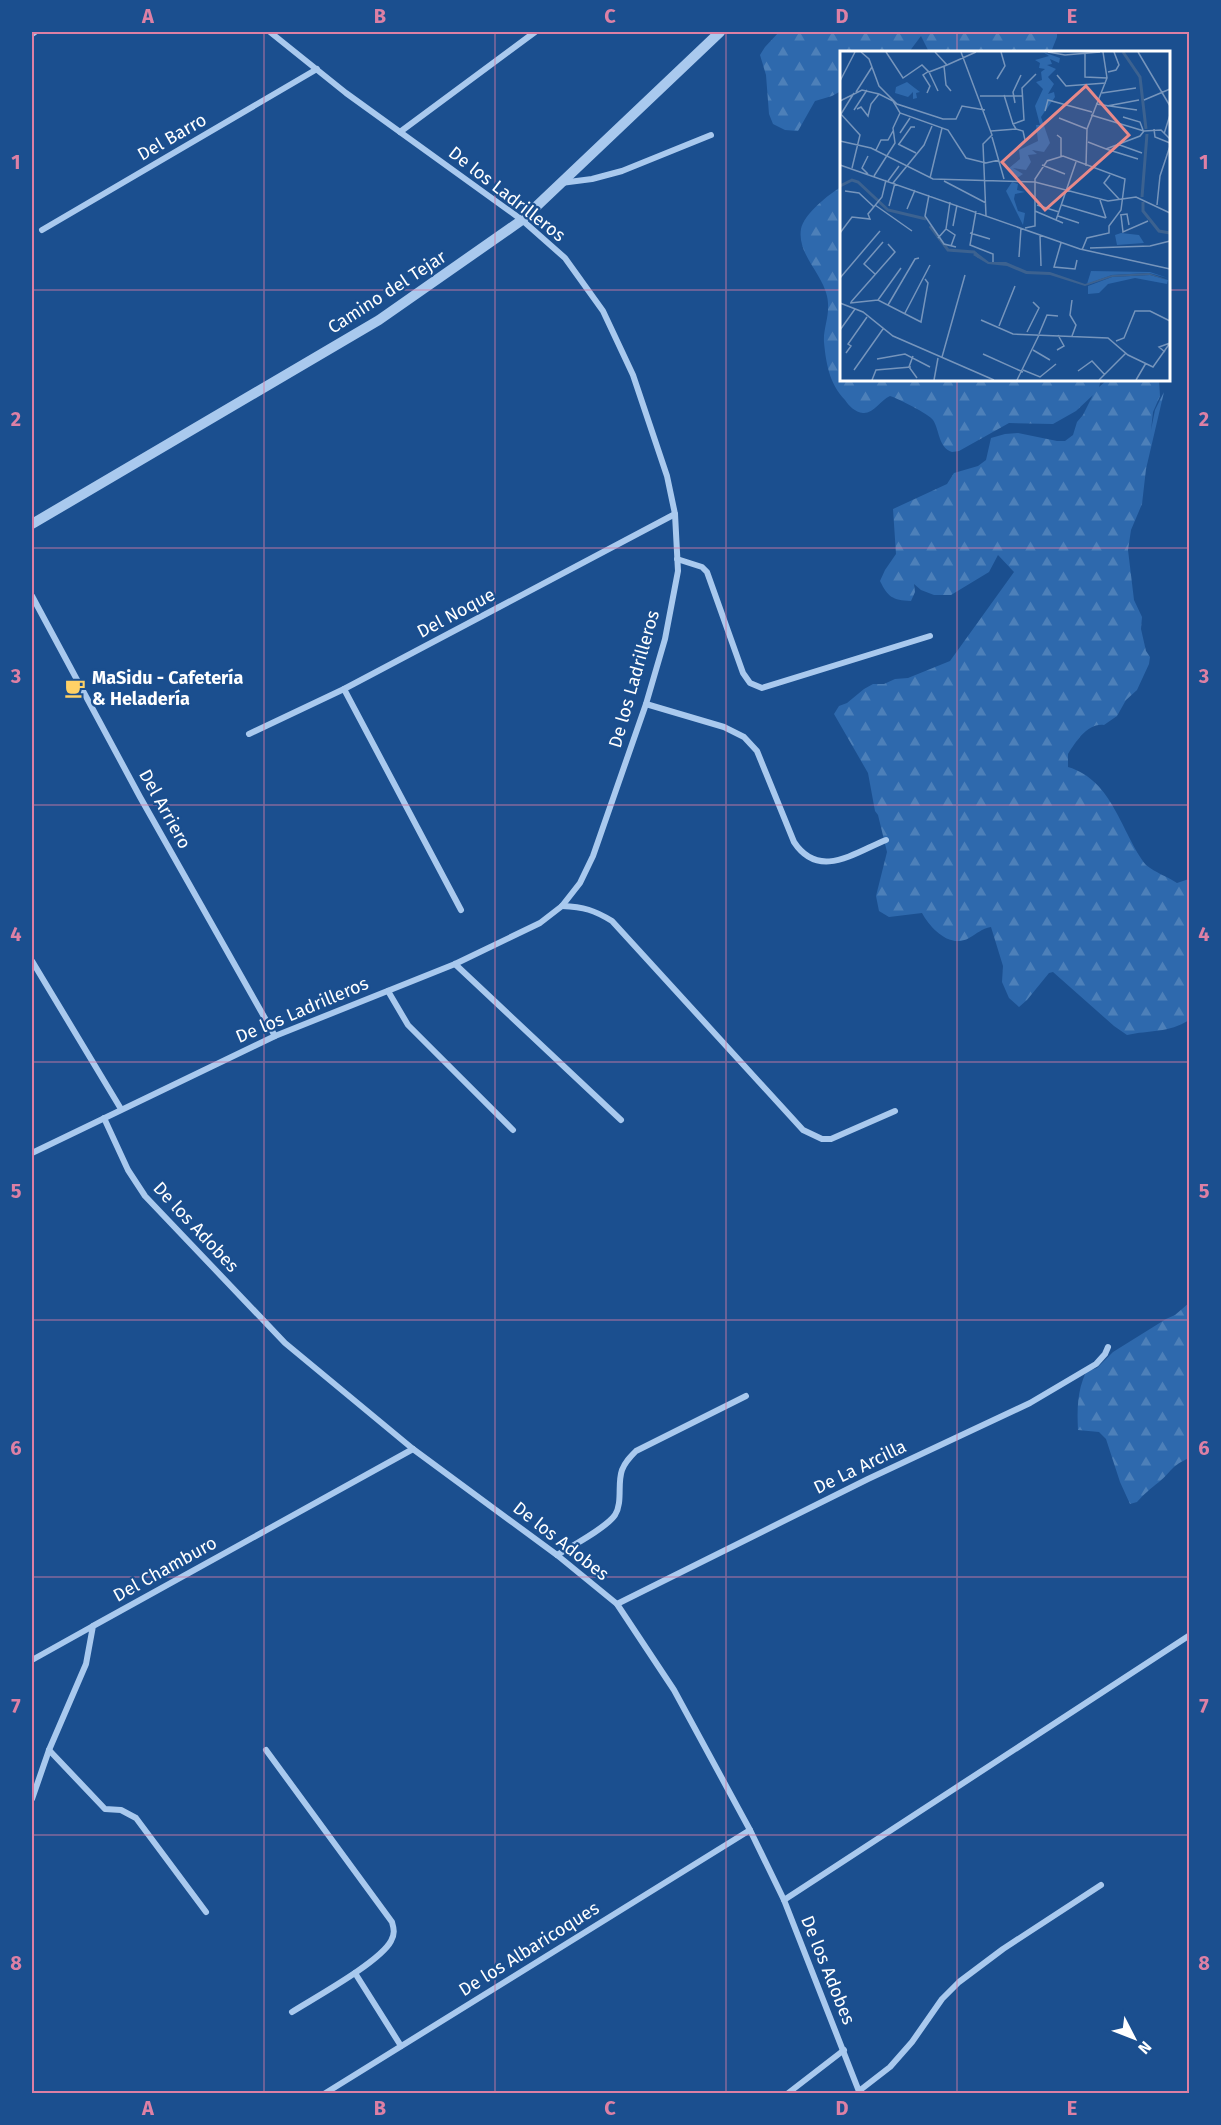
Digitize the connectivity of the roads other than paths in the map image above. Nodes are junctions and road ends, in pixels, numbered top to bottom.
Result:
1 (270, 32) edge
2 (536, 32) edge
3 (720, 32) edge
4 (317, 69) junction
5 (400, 132) junction
6 (711, 135) dead end
7 (561, 184) junction
8 (522, 220) junction
9 (42, 230) dead end
10 (675, 514) junction
11 (32, 524) edge
12 (677, 559) junction
13 (32, 596) edge
14 (930, 636) dead end
15 (344, 689) junction
16 (646, 704) junction
17 (249, 734) dead end
18 (886, 840) dead end
19 (562, 906) junction
20 (461, 910) dead end
21 (32, 961) edge
22 (455, 964) junction
23 (388, 991) junction
24 (275, 1036) junction
25 (121, 1109) junction
26 (895, 1111) dead end
27 (104, 1118) junction
28 (621, 1120) dead end
29 (513, 1130) dead end
30 (32, 1153) edge
31 (1108, 1347) dead end
32 (746, 1396) dead end
33 (413, 1449) junction
34 (557, 1555) junction
35 (617, 1604) junction
36 (93, 1626) junction
37 (1190, 1635) edge
38 (32, 1660) edge
39 (49, 1750) junction
40 (266, 1750) dead end
41 (32, 1799) edge
42 (750, 1830) junction
43 (1101, 1885) dead end
44 (784, 1900) junction
45 (206, 1912) dead end
46 (355, 1972) junction
47 (292, 2012) dead end
48 (401, 2046) junction
49 (844, 2050) junction
50 (860, 2092) edge
51 (324, 2094) edge
52 (788, 2094) edge

1 - 4 street, De los Ladrilleros
2 - 5 street
3 - 7 street, Camino del Tejar
4 - 5 street, De los Ladrilleros
4 - 9 street, Del Barro
5 - 8 street, De los Ladrilleros
6 - 7 street
7 - 8 street, Camino del Tejar
8 - 10 street, De los Ladrilleros
8 - 11 street, Camino del Tejar
10 - 12 street, De los Ladrilleros
10 - 15 street, Del Noque
12 - 14 street
12 - 16 street, De los Ladrilleros
13 - 24 street, Del Arriero
15 - 17 street, Del Noque
15 - 20 street
16 - 18 street
16 - 19 street, De los Ladrilleros
19 - 22 street, De los Ladrilleros
19 - 26 street
21 - 25 street
22 - 23 street, De los Ladrilleros
22 - 28 street
23 - 24 street, De los Ladrilleros
23 - 29 street
24 - 25 street, De los Ladrilleros
25 - 27 street, De los Ladrilleros
27 - 30 street, De los Ladrilleros
27 - 33 street, De los Adobes
31 - 35 street, De La Arcilla
32 - 34 street
33 - 34 street, De los Adobes
33 - 36 street, Del Chamburo
34 - 35 street, De los Adobes
35 - 42 street, De los Adobes
36 - 38 street, Del Chamburo
36 - 39 street
37 - 44 street
39 - 41 street
39 - 45 street
40 - 46 street
42 - 44 street, De los Adobes
42 - 48 street, De los Albaricoques
43 - 50 street
44 - 49 street, De los Adobes
46 - 47 street
46 - 48 street
48 - 51 street, De los Albaricoques
49 - 50 street, De los Adobes
49 - 52 street

